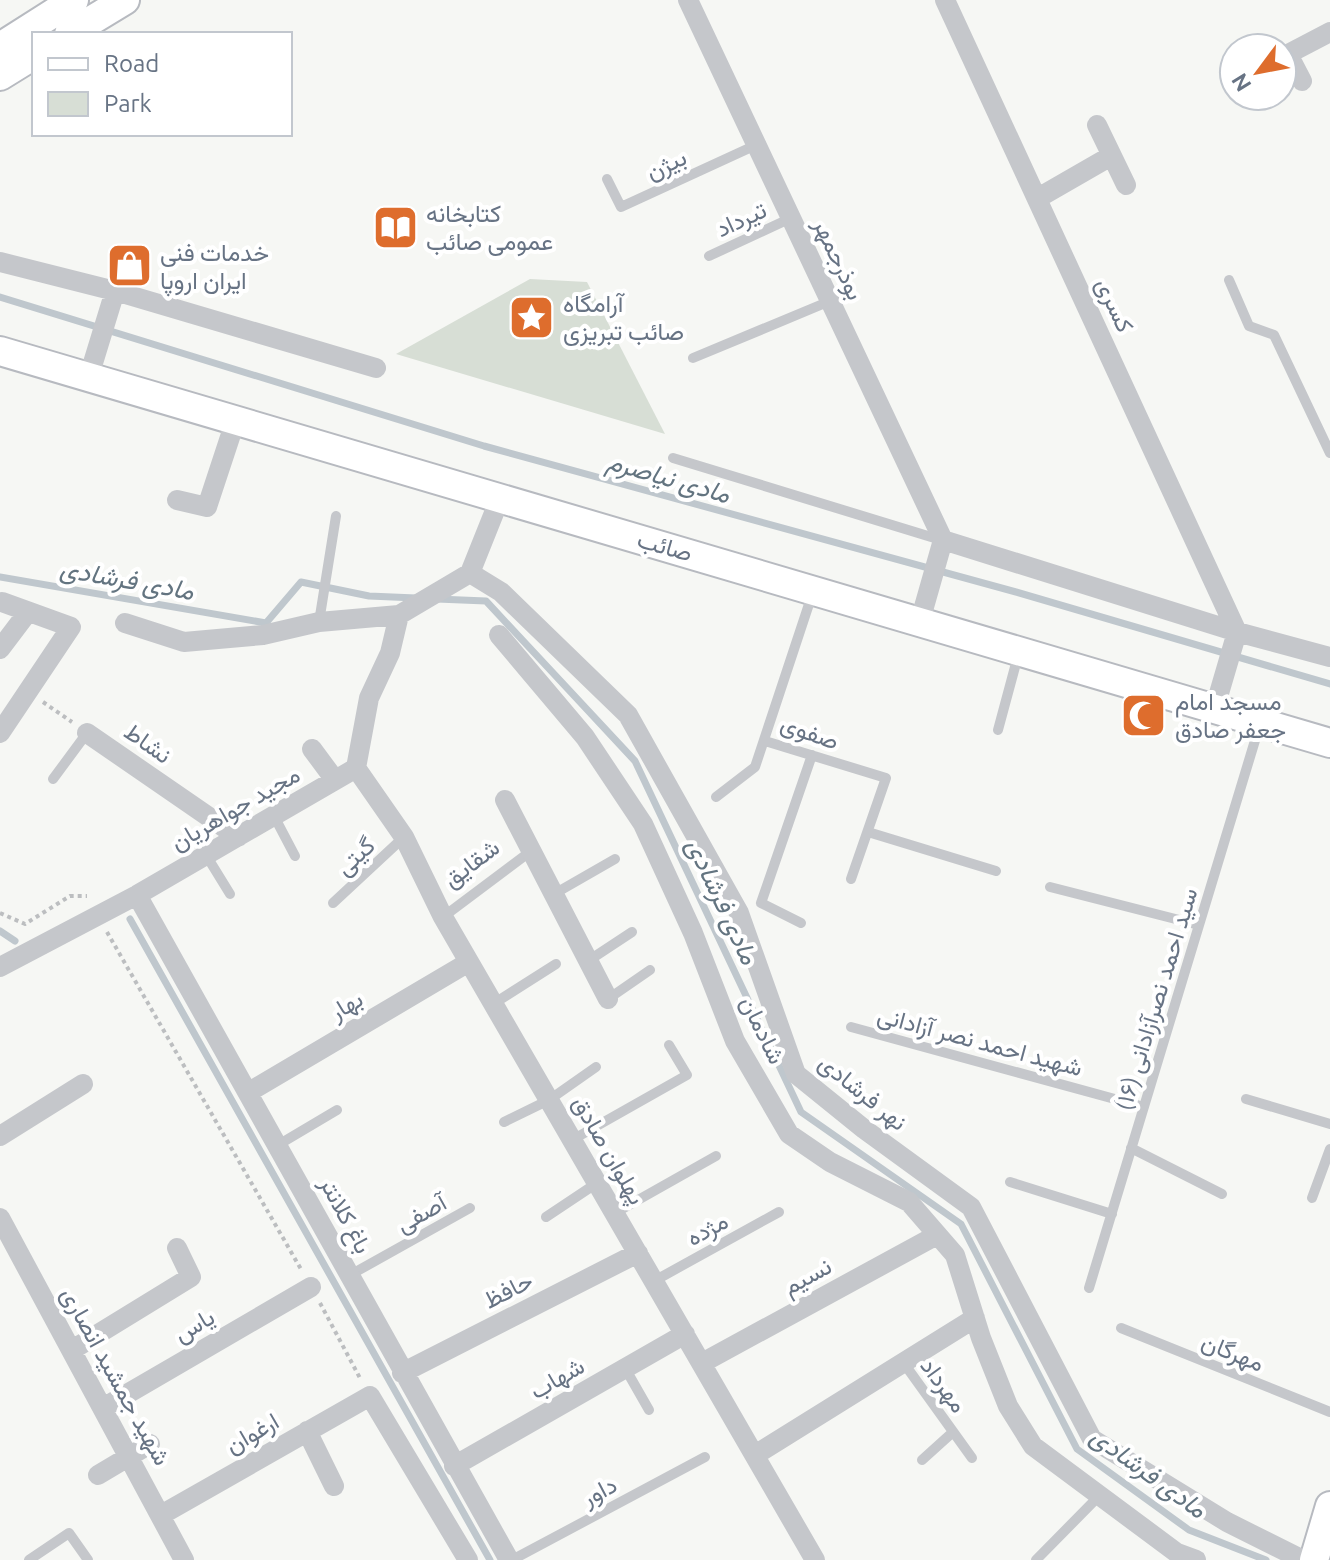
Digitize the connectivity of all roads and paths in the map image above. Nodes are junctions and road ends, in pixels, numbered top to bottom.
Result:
1 (74, 0) edge
2 (125, 0) edge
3 (688, 0) edge
4 (945, 0) edge
5 (72, 32) edge
6 (1330, 32) edge
7 (0, 47) edge
8 (32, 56) edge
9 (0, 76) edge
10 (1302, 81) dead end
11 (1097, 125) dead end
12 (756, 145) junction
13 (1111, 156) junction
14 (607, 179) dead end
15 (1126, 185) dead end
16 (1038, 198) junction
17 (791, 218) junction
18 (709, 256) dead end
19 (0, 262) edge
20 (1229, 280) dead end
21 (114, 297) junction
22 (830, 301) junction
23 (0, 351) edge
24 (693, 358) dead end
25 (376, 368) dead end
26 (89, 376) junction
27 (236, 419) junction
28 (1330, 453) edge
29 (673, 458) dead end
30 (500, 498) junction
31 (177, 500) dead end
32 (336, 516) dead end
33 (943, 540) junction
34 (470, 573) junction
35 (814, 590) junction
36 (2, 602) dead end
37 (28, 612) junction
38 (399, 615) junction
39 (920, 621) junction
40 (319, 622) junction
41 (125, 623) dead end
42 (499, 635) dead end
43 (1231, 647) junction
44 (0, 649) edge
45 (1020, 650) junction
46 (1330, 657) edge
47 (28, 692) junction
48 (1215, 707) junction
49 (1261, 722) junction
50 (998, 730) dead end
51 (0, 733) edge
52 (87, 733) junction
53 (765, 741) junction
54 (1330, 743) edge
55 (312, 749) dead end
56 (812, 755) junction
57 (356, 768) junction
58 (53, 779) dead end
59 (335, 780) junction
60 (716, 797) dead end
61 (505, 800) dead end
62 (274, 816) junction
63 (868, 832) junction
64 (238, 837) junction
65 (404, 837) junction
66 (531, 851) junction
67 (206, 855) junction
68 (295, 856) dead end
69 (615, 859) dead end
70 (996, 871) dead end
71 (851, 879) dead end
72 (1050, 887) dead end
73 (230, 894) dead end
74 (554, 894) junction
75 (137, 895) junction
76 (333, 903) dead end
77 (98, 916) junction
78 (443, 917) junction
79 (801, 923) dead end
80 (1199, 925) junction
81 (632, 932) dead end
82 (588, 961) junction
83 (469, 962) junction
84 (556, 964) dead end
85 (0, 967) edge
86 (650, 970) dead end
87 (608, 999) joint
88 (493, 1004) junction
89 (851, 1027) dead end
90 (669, 1045) dead end
91 (596, 1067) dead end
92 (83, 1084) dead end
93 (249, 1092) junction
94 (1246, 1099) dead end
95 (549, 1100) junction
96 (1144, 1107) junction
97 (337, 1110) dead end
98 (504, 1122) dead end
99 (1330, 1124) edge
100 (0, 1136) edge
101 (572, 1140) junction
102 (278, 1145) junction
103 (1131, 1148) junction
104 (1330, 1149) edge
105 (716, 1156) dead end
106 (1010, 1182) dead end
107 (597, 1183) junction
108 (1222, 1194) dead end
109 (1312, 1198) dead end
110 (470, 1208) dead end
111 (779, 1212) dead end
112 (615, 1213) junction
113 (1112, 1214) junction
114 (546, 1217) dead end
115 (0, 1218) edge
116 (937, 1235) junction
117 (177, 1248) dead end
118 (638, 1253) junction
119 (349, 1276) junction
120 (654, 1281) junction
121 (311, 1287) junction
122 (1089, 1288) dead end
123 (975, 1318) junction
124 (1121, 1328) dead end
125 (685, 1334) junction
126 (72, 1350) junction
127 (903, 1362) junction
128 (702, 1363) junction
129 (625, 1368) junction
130 (402, 1373) junction
131 (370, 1396) junction
132 (103, 1408) junction
133 (649, 1410) dead end
134 (1330, 1412) edge
135 (307, 1431) junction
136 (953, 1432) junction
137 (150, 1444) dead end
138 (755, 1455) junction
139 (705, 1457) dead end
140 (130, 1458) junction
141 (972, 1458) dead end
142 (922, 1460) dead end
143 (454, 1466) junction
144 (98, 1475) dead end
145 (334, 1486) dead end
146 (1100, 1495) junction
147 (1330, 1506) edge
148 (161, 1515) junction
149 (1181, 1558) edge
150 (29, 1560) edge
151 (88, 1560) edge
152 (184, 1560) edge
153 (468, 1560) edge
154 (510, 1560) edge
155 (815, 1560) edge
156 (1036, 1560) edge
157 (1303, 1560) edge
158 (1314, 1560) edge

1 - 7 main road
2 - 5 main road
3 - 12 street, بوذرجمهر
4 - 16 street, کسری
6 - 10 street
8 - 9 main road
11 - 13 street
12 - 14 lane, بیژن
12 - 17 street, بوذرجمهر
13 - 15 street
13 - 16 street
16 - 43 street, کسری
17 - 18 lane, تیرداد
17 - 22 street, بوذرجمهر
19 - 21 street
20 - 28 lane
21 - 25 street
21 - 26 street
22 - 24 lane
22 - 33 street, بوذرجمهر
23 - 26 main road, صائب
26 - 27 main road, صائب
27 - 30 main road, صائب
27 - 31 street
29 - 33 lane
30 - 34 street
30 - 35 main road, صائب
32 - 40 lane
33 - 39 street
33 - 43 street
34 - 38 street
34 - 157 street, نهر فرشادی
35 - 39 main road, صائب
35 - 53 lane, صفوی
36 - 37 street
37 - 44 street
37 - 47 street
38 - 40 street
38 - 57 street
39 - 45 main road, صائب
40 - 41 street
42 - 116 street, شادمان
43 - 46 street
43 - 48 street
45 - 48 main road, صائب
45 - 50 lane
47 - 51 street
47 - 52 path, نشاط
48 - 49 main road, صائب
49 - 54 main road, صائب
49 - 80 lane, سید احمد نصرآزادانی (۱۶)
52 - 58 lane
52 - 64 street, نشاط
53 - 56 lane, صفوی
53 - 60 lane
55 - 59 street
56 - 63 lane, صفوی
56 - 79 lane
57 - 59 street, مجید جواهریان
57 - 65 street, پهلوان صادق
59 - 62 street, مجید جواهریان
61 - 66 street, شقایق
62 - 64 street, مجید جواهریان
62 - 68 lane
63 - 70 lane
63 - 71 lane, صفوی
64 - 67 street, مجید جواهریان
65 - 76 lane, گیتی
65 - 78 street, پهلوان صادق
66 - 74 street, شقایق
66 - 78 lane, شقایق
67 - 73 lane
67 - 75 street, مجید جواهریان
69 - 74 lane
72 - 80 lane
74 - 82 street, شقایق
75 - 77 street, مجید جواهریان
75 - 93 street, باغ کلانتر
77 - 85 street, مجید جواهریان
77 - 121 path
78 - 83 street, پهلوان صادق
80 - 96 lane, سید احمد نصرآزادانی (۱۶)
81 - 82 lane
82 - 87 street, شقایق
83 - 88 street, پهلوان صادق
83 - 93 street, بهار
84 - 88 lane
86 - 87 lane, شقایق
88 - 95 street, پهلوان صادق
89 - 96 lane, شهید احمد نصر آزادانی
90 - 101 lane
91 - 95 lane
92 - 100 street
93 - 102 street, باغ کلانتر
94 - 99 lane
95 - 98 lane
95 - 101 street, پهلوان صادق
96 - 103 lane, سید احمد نصرآزادانی (۱۶)
97 - 102 lane
101 - 107 street, پهلوان صادق
102 - 119 street, باغ کلانتر
103 - 108 lane
103 - 113 lane, سید احمد نصرآزادانی (۱۶)
104 - 109 lane
105 - 112 lane
106 - 113 lane
107 - 112 street, پهلوان صادق
107 - 114 lane
110 - 119 lane, آصفی
111 - 120 lane, مژده
112 - 118 street, پهلوان صادق
113 - 122 lane, سید احمد نصرآزادانی (۱۶)
115 - 126 street, شهید جمشید انصاری
116 - 123 street, شادمان
116 - 128 street, نسیم
117 - 126 street
118 - 120 street, پهلوان صادق
118 - 130 street, حافظ
119 - 130 street, باغ کلانتر
120 - 125 street, پهلوان صادق
121 - 131 path
121 - 132 street, یاس
123 - 127 street
123 - 146 street, شادمان
124 - 134 lane, مهرگان
125 - 128 street, پهلوان صادق
125 - 129 street, شهاب
126 - 132 street, شهید جمشید انصاری
127 - 136 lane, مهرداد
127 - 138 street
128 - 138 street, پهلوان صادق
129 - 133 lane
129 - 143 street, شهاب
130 - 143 street, باغ کلانتر
131 - 135 street, ارغوان
131 - 153 street
132 - 140 street, شهید جمشید انصاری
135 - 145 street
135 - 148 street, ارغوان
136 - 141 lane, مهرداد
136 - 142 lane, مهرداد
137 - 140 street
138 - 155 street, پهلوان صادق
139 - 154 lane, داور
140 - 144 street
140 - 148 street, شهید جمشید انصاری
143 - 154 street, باغ کلانتر
146 - 149 street, شادمان
146 - 156 lane
147 - 158 main road
148 - 152 street, شهید جمشید انصاری
150 - 151 lane

